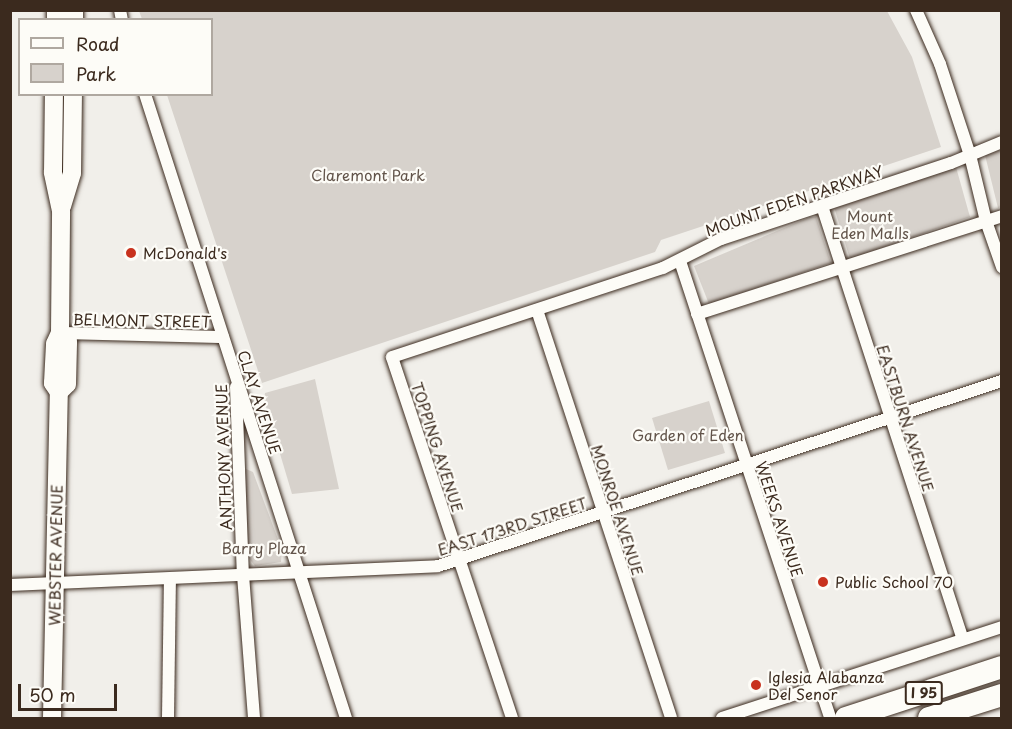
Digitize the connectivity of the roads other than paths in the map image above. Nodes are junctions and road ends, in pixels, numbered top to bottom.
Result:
1 (916, 10) edge
2 (54, 96) edge
3 (73, 96) edge
4 (146, 96) edge
5 (1002, 142) edge
6 (970, 155) junction
7 (822, 206) junction
8 (61, 211) junction
9 (1002, 216) edge
10 (986, 221) junction
11 (680, 261) junction
12 (841, 267) junction
13 (1002, 267) edge
14 (537, 310) junction
15 (697, 314) junction
16 (60, 333) junction
17 (223, 337) junction
18 (392, 357) joint
19 (236, 375) junction
20 (1002, 381) edge
21 (890, 417) junction
22 (747, 464) junction
23 (603, 512) junction
24 (459, 560) junction
25 (298, 573) junction
26 (243, 575) junction
27 (170, 579) junction
28 (54, 584) junction
29 (10, 585) edge
30 (1002, 627) edge
31 (963, 639) junction
32 (1002, 667) edge
33 (819, 686) junction
34 (1002, 694) edge
35 (52, 718) edge
36 (168, 718) edge
37 (254, 718) edge
38 (346, 718) edge
39 (512, 718) edge
40 (671, 718) edge
41 (722, 718) edge
42 (830, 718) edge
43 (846, 718) edge
44 (929, 718) edge

1 - 6 street
2 - 8 main road, WEBSTER AVENUE
3 - 8 main road, WEBSTER AVENUE
4 - 17 street, CLAY AVENUE
5 - 6 street, MOUNT EDEN PARKWAY
6 - 7 street, MOUNT EDEN PARKWAY
6 - 10 street
7 - 11 street, MOUNT EDEN PARKWAY
7 - 12 street, EASTBURN AVENUE
8 - 16 main road, WEBSTER AVENUE
9 - 10 street
10 - 12 street
10 - 13 street
11 - 14 street, MOUNT EDEN PARKWAY
11 - 15 street, WEEKS AVENUE
12 - 15 street
12 - 21 street, EASTBURN AVENUE
14 - 18 street, MOUNT EDEN PARKWAY
14 - 23 street, MONROE AVENUE
15 - 22 street, WEEKS AVENUE
16 - 17 street, BELMONT STREET
16 - 28 main road, WEBSTER AVENUE
17 - 19 street, CLAY AVENUE
18 - 24 street, TOPPING AVENUE
19 - 25 street, CLAY AVENUE
19 - 26 street, ANTHONY AVENUE
20 - 21 street, EAST 173RD STREET
21 - 22 street, EAST 173RD STREET
21 - 31 street, EASTBURN AVENUE
22 - 23 street, EAST 173RD STREET
22 - 33 street, WEEKS AVENUE
23 - 24 street, EAST 173RD STREET
23 - 40 street, MONROE AVENUE
24 - 25 street, EAST 173RD STREET
24 - 39 street, TOPPING AVENUE
25 - 26 street, EAST 173RD STREET
25 - 38 street, CLAY AVENUE
26 - 27 street, EAST 173RD STREET
26 - 37 street, ANTHONY AVENUE
27 - 28 street, EAST 173RD STREET
27 - 36 street
28 - 29 street, EAST 173RD STREET
28 - 35 main road, WEBSTER AVENUE
30 - 31 street
31 - 33 street
32 - 43 highway, I 95
33 - 41 street
33 - 42 street, WEEKS AVENUE
34 - 44 highway, I 95

